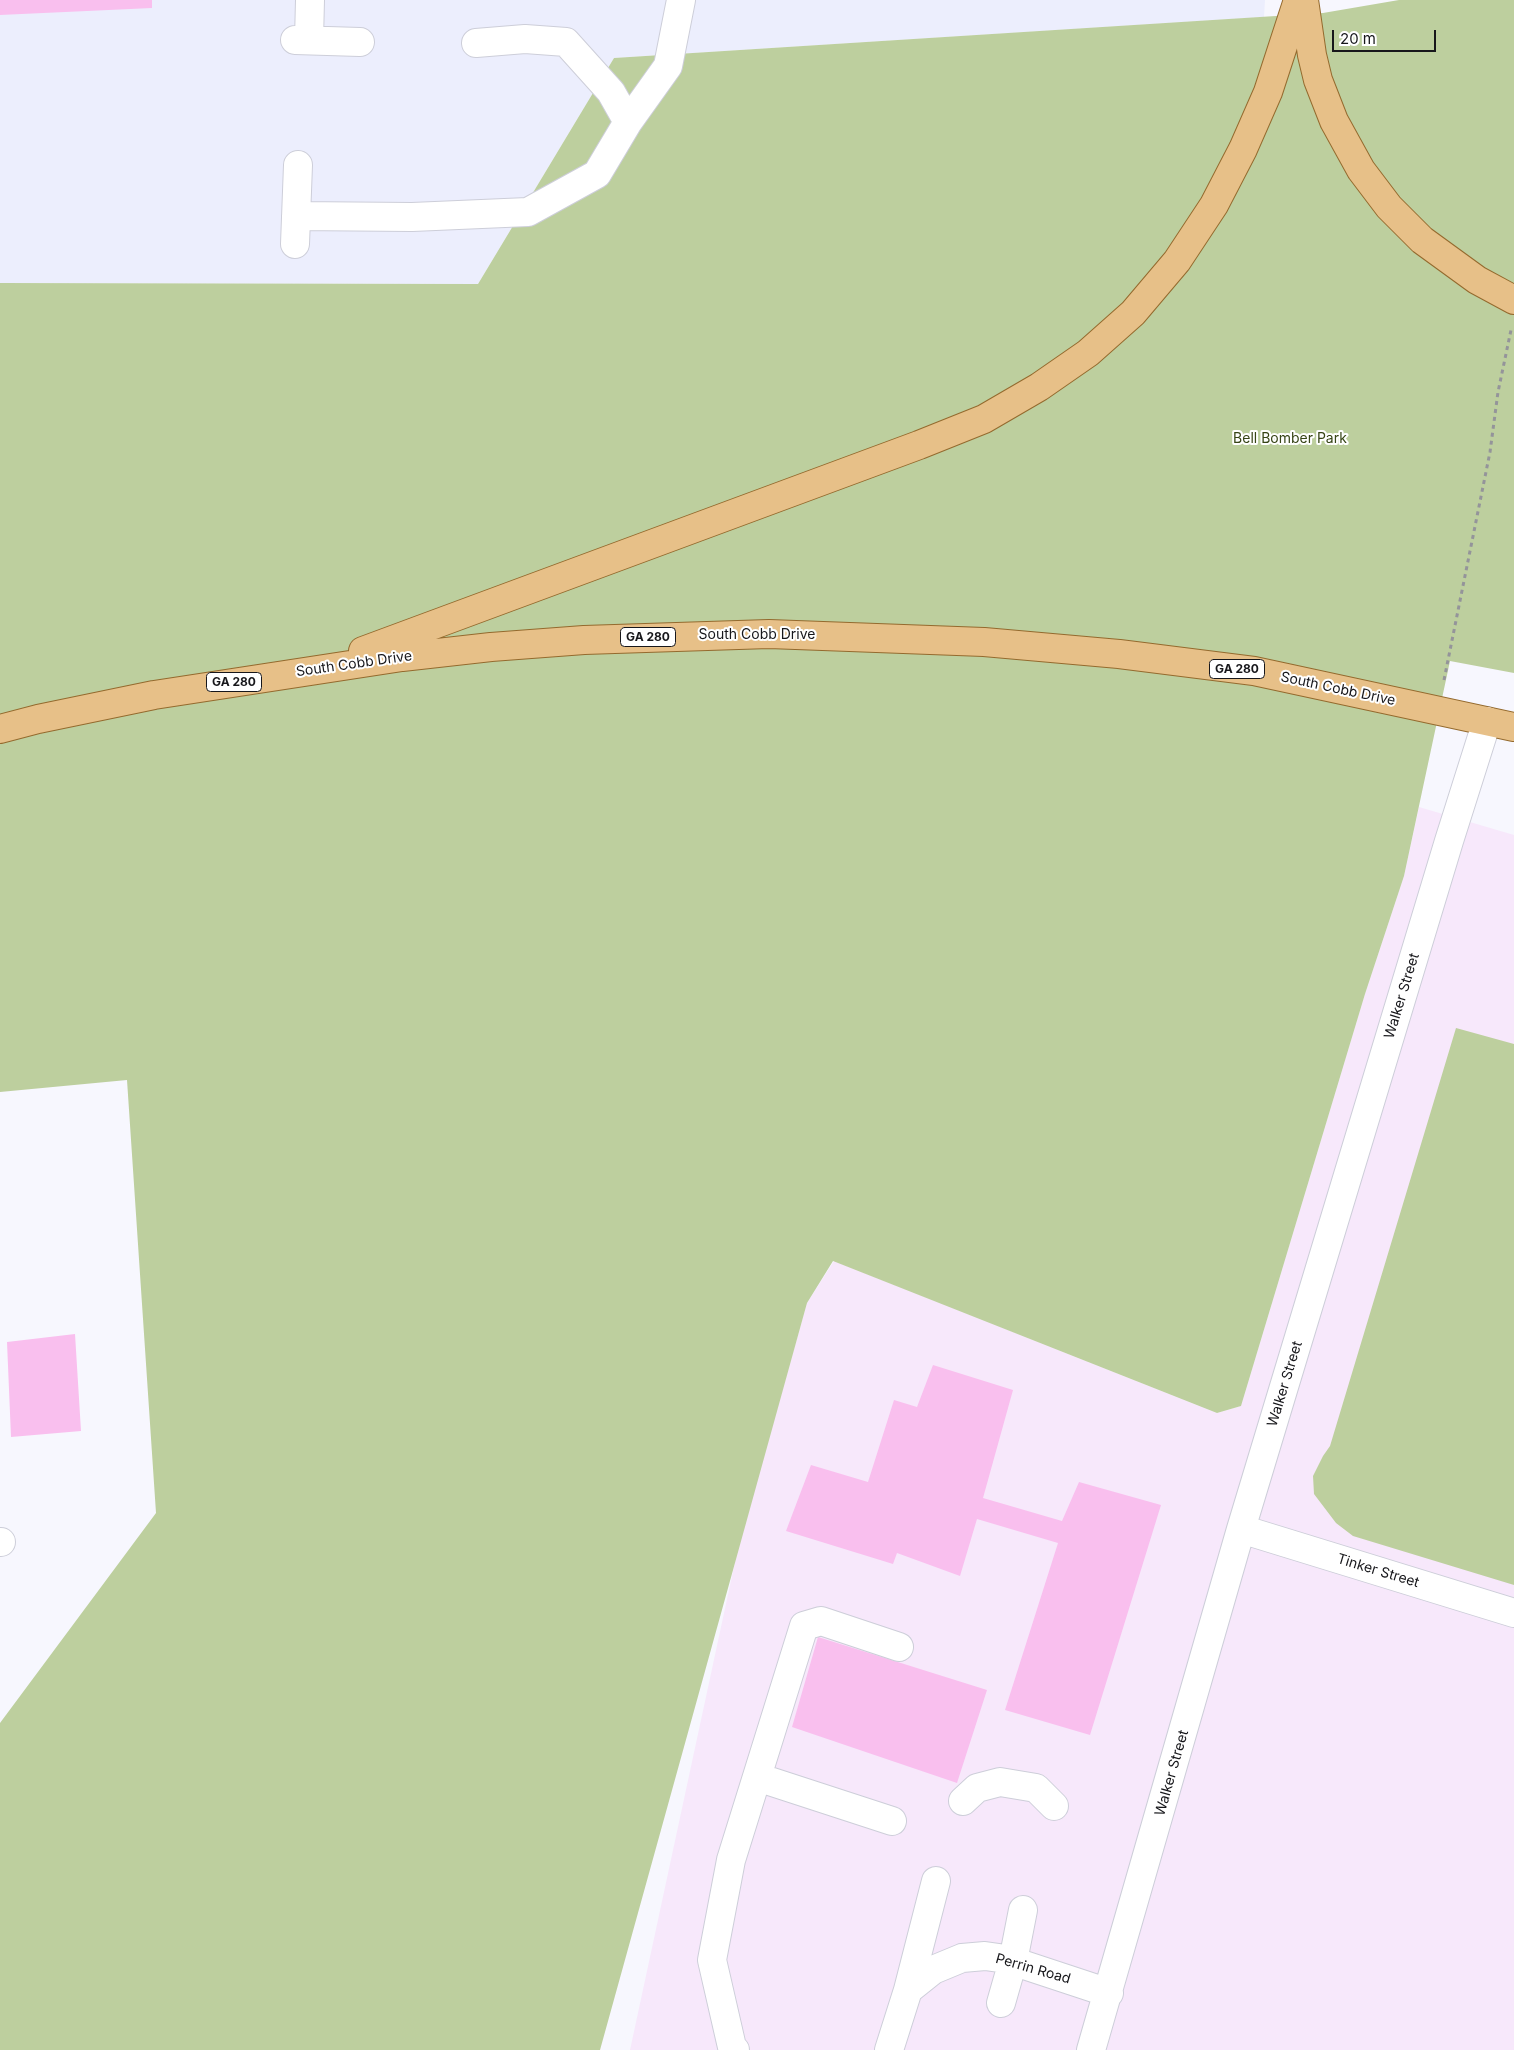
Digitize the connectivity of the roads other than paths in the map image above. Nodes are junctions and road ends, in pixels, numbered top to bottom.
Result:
1 (310, 0) edge
2 (681, 0) edge
3 (1298, 0) edge
4 (1304, 0) edge
5 (360, 42) dead end
6 (476, 43) dead end
7 (628, 122) junction
8 (298, 165) dead end
9 (296, 216) junction
10 (295, 244) dead end
11 (1514, 300) edge
12 (313, 669) junction
13 (1487, 721) junction
14 (1514, 726) edge
15 (0, 729) edge
16 (1241, 1529) junction
17 (1514, 1613) edge
18 (900, 1646) dead end
19 (757, 1777) junction
20 (964, 1801) dead end
21 (1054, 1806) dead end
22 (892, 1821) dead end
23 (936, 1881) dead end
24 (1023, 1910) dead end
25 (1014, 1961) junction
26 (908, 1990) junction
27 (1109, 1993) junction
28 (1001, 2002) dead end
29 (735, 2050) edge
30 (889, 2050) edge
31 (1091, 2050) edge

1 - 5 street
2 - 7 street
3 - 12 main road
4 - 11 main road
6 - 7 street
7 - 9 street
8 - 9 street
9 - 10 street
12 - 13 main road, South Cobb Drive / GA 280
12 - 15 main road, South Cobb Drive / GA 280
13 - 14 main road, South Cobb Drive / GA 280
13 - 16 street, Walker Street
16 - 17 street, Tinker Street
16 - 27 street, Walker Street
18 - 19 street
19 - 22 street
19 - 29 street
20 - 21 street
23 - 26 street
24 - 25 street
25 - 26 street, Perrin Road
25 - 27 street, Perrin Road
25 - 28 street
26 - 30 street
27 - 31 street, Walker Street

